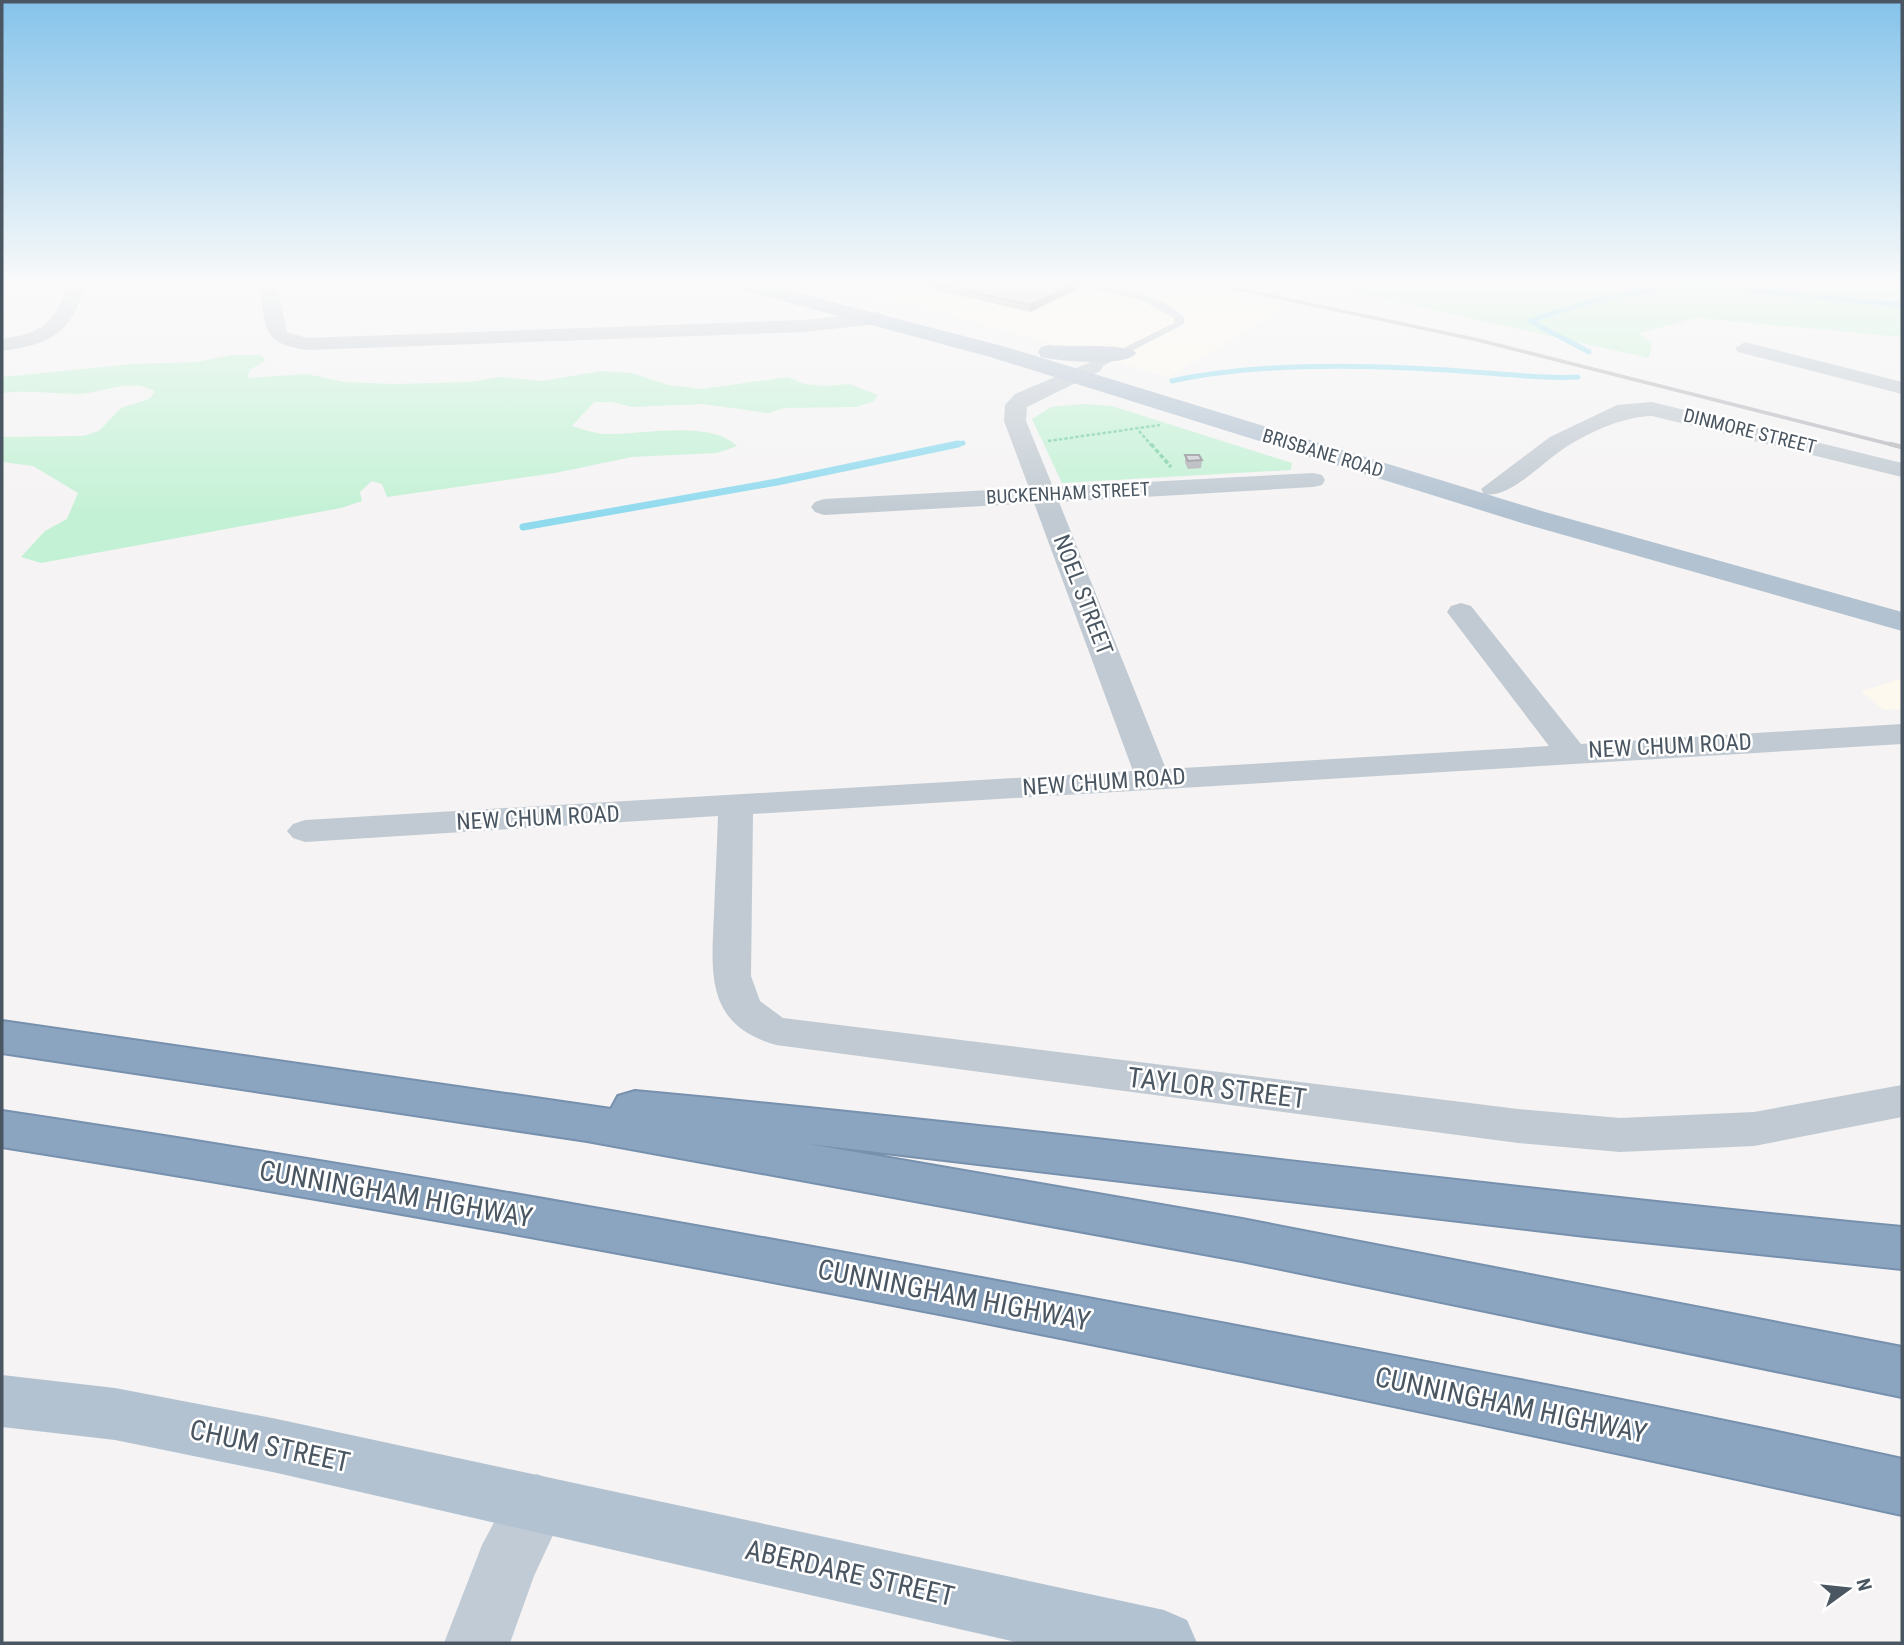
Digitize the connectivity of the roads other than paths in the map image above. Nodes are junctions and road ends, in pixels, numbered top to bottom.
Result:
1 (1046, 362) edge
2 (1065, 362) edge
3 (1115, 362) edge
4 (1133, 362) edge
5 (1799, 362) edge
6 (1090, 373) junction
7 (1162, 388) junction
8 (1902, 388) edge
9 (1902, 470) edge
10 (1313, 480) dead end
11 (1493, 489) junction
12 (1044, 493) junction
13 (824, 507) dead end
14 (1902, 605) edge
15 (1461, 612) dead end
16 (1902, 622) edge
17 (1902, 733) edge
18 (1571, 752) junction
19 (1153, 778) junction
20 (736, 806) junction
21 (306, 831) dead end
22 (2, 1037) edge
23 (312, 1082) junction
24 (1902, 1101) edge
25 (2, 1129) edge
26 (1902, 1248) edge
27 (1902, 1372) edge
28 (2, 1401) edge
29 (1902, 1487) edge
30 (537, 1503) junction
31 (477, 1643) edge
32 (1164, 1643) edge

1 - 6 main road, BRISBANE ROAD
2 - 6 main road, BRISBANE ROAD
3 - 6 lane, NOEL STREET
4 - 7 main road
5 - 8 street
6 - 7 main road, BRISBANE ROAD
6 - 12 street, NOEL STREET
6 - 16 main road, BRISBANE ROAD
7 - 11 main road, BRISBANE ROAD
9 - 11 street, DINMORE STREET
10 - 12 street, BUCKENHAM STREET
11 - 14 main road, BRISBANE ROAD
12 - 13 street, BUCKENHAM STREET
12 - 19 street, NOEL STREET
15 - 18 street
17 - 18 street, NEW CHUM ROAD
18 - 19 street, NEW CHUM ROAD
19 - 20 street, NEW CHUM ROAD
20 - 21 street, NEW CHUM ROAD
20 - 24 street, TAYLOR STREET
22 - 23 highway
23 - 26 highway
23 - 27 highway
25 - 29 highway, CUNNINGHAM HIGHWAY
28 - 30 main road, CHUM STREET
30 - 31 street
30 - 32 main road, ABERDARE STREET

